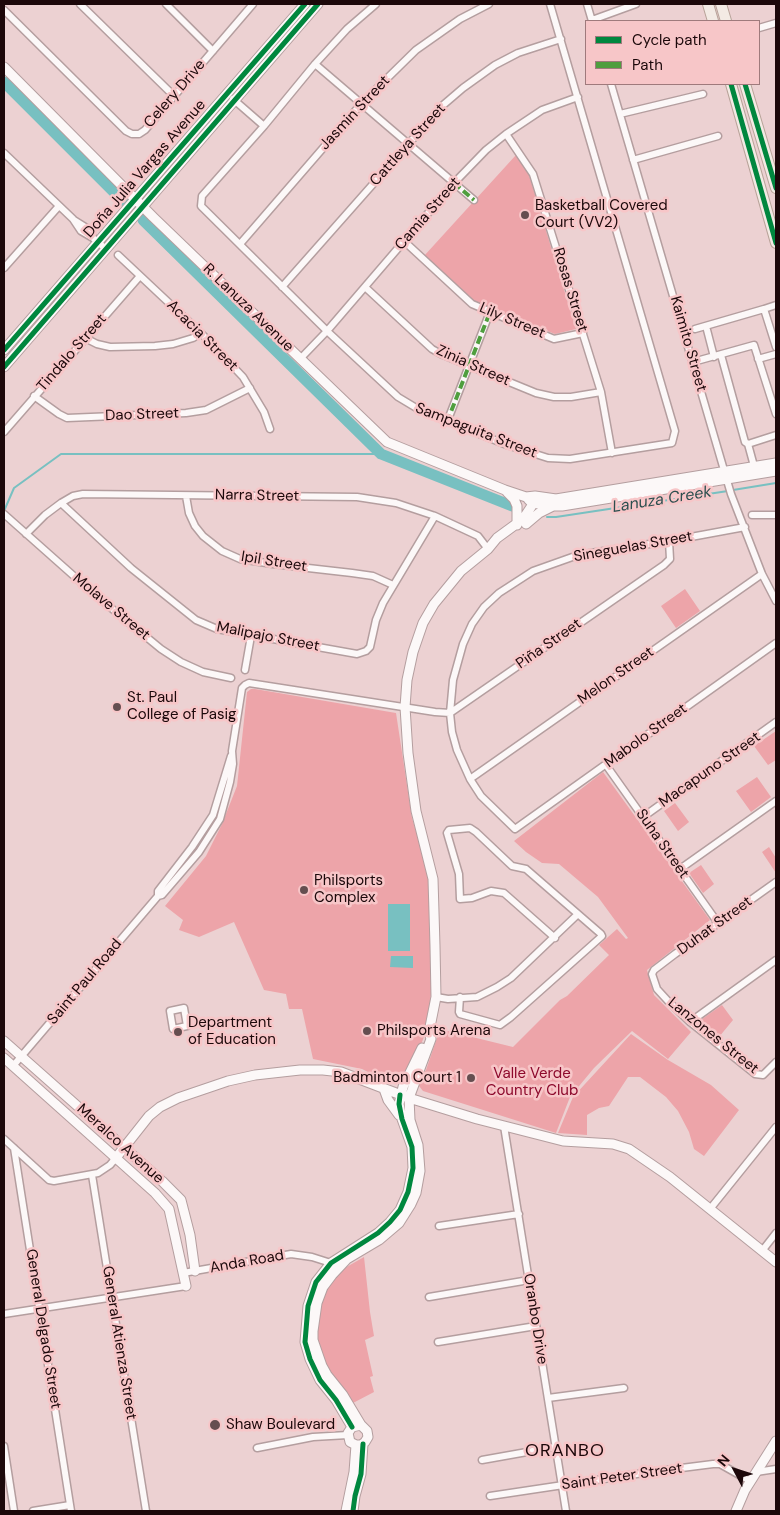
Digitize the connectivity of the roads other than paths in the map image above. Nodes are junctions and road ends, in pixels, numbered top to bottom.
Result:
1 (80, 4) edge
2 (166, 4) edge
3 (253, 4) edge
4 (305, 4) edge
5 (318, 4) edge
6 (376, 4) edge
7 (490, 4) edge
8 (550, 4) edge
9 (587, 4) edge
10 (636, 4) edge
11 (708, 4) edge
12 (721, 4) edge
13 (4, 10) edge
14 (592, 20) edge
15 (595, 20) edge
16 (713, 20) edge
17 (726, 20) edge
18 (776, 23) edge
19 (760, 28) edge
20 (561, 40) junction
21 (213, 51) junction
22 (315, 64) junction
23 (4, 67) edge
24 (611, 85) edge
25 (732, 85) edge
26 (745, 85) edge
27 (226, 94) junction
28 (703, 94) dead end
29 (174, 96) junction
30 (578, 97) junction
31 (234, 100) junction
32 (362, 103) junction
33 (620, 114) junction
34 (264, 126) junction
35 (506, 134) junction
36 (718, 136) dead end
37 (408, 144) junction
38 (4, 153) edge
39 (633, 160) junction
40 (454, 183) junction
41 (776, 188) edge
42 (136, 199) junction
43 (474, 200) dead end
44 (59, 206) junction
45 (142, 206) junction
46 (96, 240) junction
47 (405, 242) junction
48 (776, 243) edge
49 (240, 244) junction
50 (106, 249) junction
51 (118, 255) dead end
52 (4, 268) edge
53 (140, 276) junction
54 (282, 287) junction
55 (365, 287) junction
56 (776, 305) edge
57 (764, 309) junction
58 (490, 312) junction
59 (706, 326) junction
60 (695, 329) dead end
61 (327, 331) junction
62 (201, 333) junction
63 (583, 333) junction
64 (85, 338) junction
65 (776, 347) edge
66 (4, 350) edge
67 (776, 354) edge
68 (718, 356) junction
69 (300, 359) junction
70 (758, 359) junction
71 (693, 362) junction
72 (469, 366) junction
73 (4, 367) edge
74 (250, 388) junction
75 (601, 392) junction
76 (34, 396) junction
77 (776, 414) edge
78 (448, 422) junction
79 (270, 429) dead end
80 (4, 432) edge
81 (776, 435) edge
82 (748, 444) junction
83 (612, 453) junction
84 (776, 463) edge
85 (754, 466) junction
86 (776, 471) edge
87 (728, 483) junction
88 (505, 490) junction
89 (186, 496) junction
90 (534, 500) junction
91 (61, 503) junction
92 (553, 506) junction
93 (752, 515) dead end
94 (776, 515) edge
95 (5, 516) edge
96 (435, 516) junction
97 (522, 524) junction
98 (745, 527) junction
99 (26, 534) junction
100 (669, 541) junction
101 (490, 547) junction
102 (762, 574) junction
103 (393, 585) junction
104 (776, 601) edge
105 (251, 636) junction
106 (776, 643) edge
107 (245, 670) dead end
108 (231, 678) dead end
109 (405, 707) junction
110 (450, 713) junction
111 (776, 722) edge
112 (606, 765) junction
113 (470, 779) junction
114 (776, 801) edge
115 (643, 817) junction
116 (514, 829) joint
117 (680, 869) junction
118 (776, 882) edge
119 (578, 914) junction
120 (718, 923) junction
121 (554, 938) junction
122 (776, 960) edge
123 (654, 970) joint
124 (436, 997) junction
125 (460, 997) junction
126 (690, 1022) junction
127 (4, 1041) edge
128 (22, 1057) junction
129 (4, 1058) edge
130 (776, 1062) edge
131 (13, 1066) junction
132 (384, 1089) junction
133 (404, 1097) junction
134 (80, 1108) junction
135 (70, 1118) junction
136 (402, 1120) junction
137 (504, 1126) junction
138 (776, 1127) edge
139 (4, 1139) edge
140 (14, 1148) junction
141 (124, 1148) junction
142 (115, 1159) junction
143 (92, 1174) junction
144 (164, 1183) junction
145 (155, 1193) junction
146 (710, 1209) junction
147 (519, 1214) junction
148 (439, 1226) dead end
149 (776, 1233) edge
150 (762, 1251) junction
151 (776, 1262) edge
152 (336, 1264) junction
153 (195, 1271) junction
154 (183, 1273) junction
155 (529, 1280) junction
156 (186, 1286) joint
157 (429, 1296) dead end
158 (112, 1298) junction
159 (40, 1310) junction
160 (4, 1314) edge
161 (536, 1326) junction
162 (438, 1342) dead end
163 (624, 1388) dead end
164 (548, 1398) junction
165 (356, 1426) junction
166 (348, 1436) junction
167 (776, 1441) edge
168 (360, 1445) junction
169 (4, 1446) edge
170 (555, 1447) junction
171 (257, 1448) dead end
172 (482, 1460) dead end
173 (776, 1469) edge
174 (756, 1472) junction
175 (750, 1481) junction
176 (562, 1485) junction
177 (745, 1490) junction
178 (490, 1496) dead end
179 (70, 1508) edge
180 (14, 1511) edge
181 (33, 1511) edge
182 (146, 1511) edge
183 (346, 1511) edge
184 (353, 1511) edge
185 (566, 1511) edge
186 (731, 1511) edge
187 (736, 1511) edge

1 - 29 street
2 - 21 street
3 - 21 street, Celery Drive
4 - 27 main road, Doña Julia Vargas Avenue
5 - 31 main road, Doña Julia Vargas Avenue
6 - 22 street, Sampaguita Street
7 - 32 street, Jasmin Street
8 - 20 street, Sampaguita Street
9 - 14 street
10 - 15 street
11 - 16 main road
12 - 17 main road
13 - 29 street, Celery Drive
18 - 19 street
20 - 30 street, Sampaguita Street
20 - 37 street, Cattleya Street
21 - 29 street, Celery Drive
22 - 32 street
22 - 34 street, Sampaguita Street
23 - 42 main road, R. Lanuza Avenue
24 - 33 street, Kaimito Street
25 - 48 main road
26 - 41 main road
27 - 31 street
27 - 42 main road, Doña Julia Vargas Avenue
28 - 33 street
30 - 35 street, Camia Street
30 - 83 street, Sampaguita Street
31 - 34 street
31 - 45 main road, Doña Julia Vargas Avenue
32 - 37 street
32 - 49 street, Jasmin Street
33 - 39 street, Kaimito Street
34 - 49 street, Sampaguita Street
35 - 40 street, Camia Street
35 - 63 street, Rosas Street
36 - 39 street
37 - 40 street
37 - 54 street, Cattleya Street
38 - 44 street
39 - 71 street, Kaimito Street
40 - 43 street
40 - 47 street, Camia Street
42 - 45 main road, R. Lanuza Avenue
42 - 46 main road, Doña Julia Vargas Avenue
44 - 46 street
44 - 52 street
45 - 50 main road, Doña Julia Vargas Avenue
45 - 69 main road, R. Lanuza Avenue
46 - 50 street
46 - 66 main road, Doña Julia Vargas Avenue
47 - 55 street, Camia Street
47 - 58 street, Lily Street
49 - 54 street, Sampaguita Street
50 - 73 main road, Doña Julia Vargas Avenue
51 - 53 street, Acacia Street
53 - 62 street, Acacia Street
53 - 64 street, Tindalo Street
54 - 61 street, Sampaguita Street
55 - 61 street, Camia Street
55 - 72 street, Zinia Street
56 - 57 street
57 - 59 street
57 - 65 street
58 - 63 street, Lily Street
58 - 72 street
59 - 60 street
59 - 68 street
61 - 69 street, Camia Street
61 - 78 street, Sampaguita Street
62 - 64 street
62 - 74 street, Acacia Street
63 - 75 street, Rosas Street
64 - 76 street, Tindalo Street
67 - 70 street
68 - 70 street
68 - 71 street
68 - 82 street
69 - 88 main road, R. Lanuza Avenue
70 - 77 street
71 - 87 street, Kaimito Street
72 - 75 street, Zinia Street
72 - 78 street
74 - 76 street, Dao Street
74 - 79 street, Acacia Street
75 - 83 street, Rosas Street
76 - 80 street, Tindalo Street
78 - 83 street, Sampaguita Street
81 - 82 street
82 - 85 street
84 - 85 main road, R. Lanuza Avenue
85 - 87 main road, R. Lanuza Avenue
86 - 87 main road, R. Lanuza Avenue
87 - 90 main road, R. Lanuza Avenue
87 - 92 main road, R. Lanuza Avenue
87 - 98 street, Kaimito Street
88 - 90 main road, R. Lanuza Avenue
88 - 97 main road
89 - 91 street, Narra Street
89 - 96 street, Narra Street
89 - 103 street, Ipil Street
90 - 92 main road, R. Lanuza Avenue
90 - 97 main road
91 - 99 street, Narra Street
91 - 105 street, Malipajo Street
92 - 97 main road
93 - 94 street
95 - 99 street, Molave Street
96 - 101 street, Narra Street
96 - 103 street, Malipajo Street
97 - 101 main road
98 - 100 street, Sineguelas Street
98 - 102 street, Kaimito Street
99 - 108 street, Molave Street
100 - 110 street, Piña Street
100 - 110 street, Sineguelas Street
101 - 109 main road
102 - 104 street, Kaimito Street
102 - 113 street, Melon Street
103 - 105 street, Malipajo Street
105 - 107 street
106 - 112 street, Mabolo Street
109 - 110 street
109 - 124 main road
109 - 128 street, Saint Paul Road
110 - 113 street, Sineguelas Street
111 - 115 street, Macapuno Street
112 - 115 street, Suha Street
112 - 116 street, Mabolo Street
113 - 116 street, Sineguelas Street
114 - 117 street
115 - 117 street, Suha Street
117 - 120 street, Suha Street
118 - 120 street, Duhat Street
119 - 121 street
119 - 121 street
119 - 125 street
120 - 123 street, Duhat Street
121 - 125 street
122 - 126 street
123 - 126 street, Lanzones Street
124 - 125 street
124 - 133 main road
126 - 130 street, Lanzones Street
127 - 128 main road, Meralco Avenue
128 - 131 street, Saint Paul Road
128 - 134 main road, Meralco Avenue
129 - 131 main road, Meralco Avenue
131 - 135 main road, Meralco Avenue
132 - 133 main road
132 - 136 main road
132 - 141 main road
133 - 136 main road
133 - 137 main road
133 - 152 main road
134 - 135 main road
134 - 141 main road, Meralco Avenue
135 - 142 main road, Meralco Avenue
136 - 152 main road
137 - 146 main road
137 - 147 street, Oranbo Drive
138 - 146 street
139 - 140 street
140 - 143 street
140 - 159 street, General Delgado Street
141 - 142 main road
141 - 144 main road, Meralco Avenue
142 - 143 street
142 - 145 main road, Meralco Avenue
143 - 158 street, General Atienza Street
144 - 145 main road
144 - 153 main road, Meralco Avenue
145 - 154 main road, Meralco Avenue
146 - 150 main road
147 - 148 street
147 - 155 street, Oranbo Drive
149 - 150 street
150 - 151 main road
152 - 153 street, Anda Road
152 - 165 main road
153 - 154 street, Anda Road
154 - 156 main road, Meralco Avenue
155 - 157 street
155 - 161 street, Oranbo Drive
156 - 158 street
158 - 159 street
158 - 182 street, General Atienza Street
159 - 160 street
159 - 179 street, General Delgado Street
161 - 162 street
161 - 164 street, Oranbo Drive
163 - 164 street
164 - 170 street, Oranbo Drive
165 - 166 main road
165 - 168 main road
166 - 168 main road
166 - 171 street
167 - 174 main road
168 - 183 main road
168 - 184 main road
169 - 180 street
170 - 172 street
170 - 176 street, Oranbo Drive
173 - 174 street
174 - 175 main road
175 - 176 street, Saint Peter Street
175 - 177 main road
176 - 178 street, Saint Peter Street
176 - 185 street, Oranbo Drive
177 - 186 main road
177 - 187 main road
179 - 181 street

